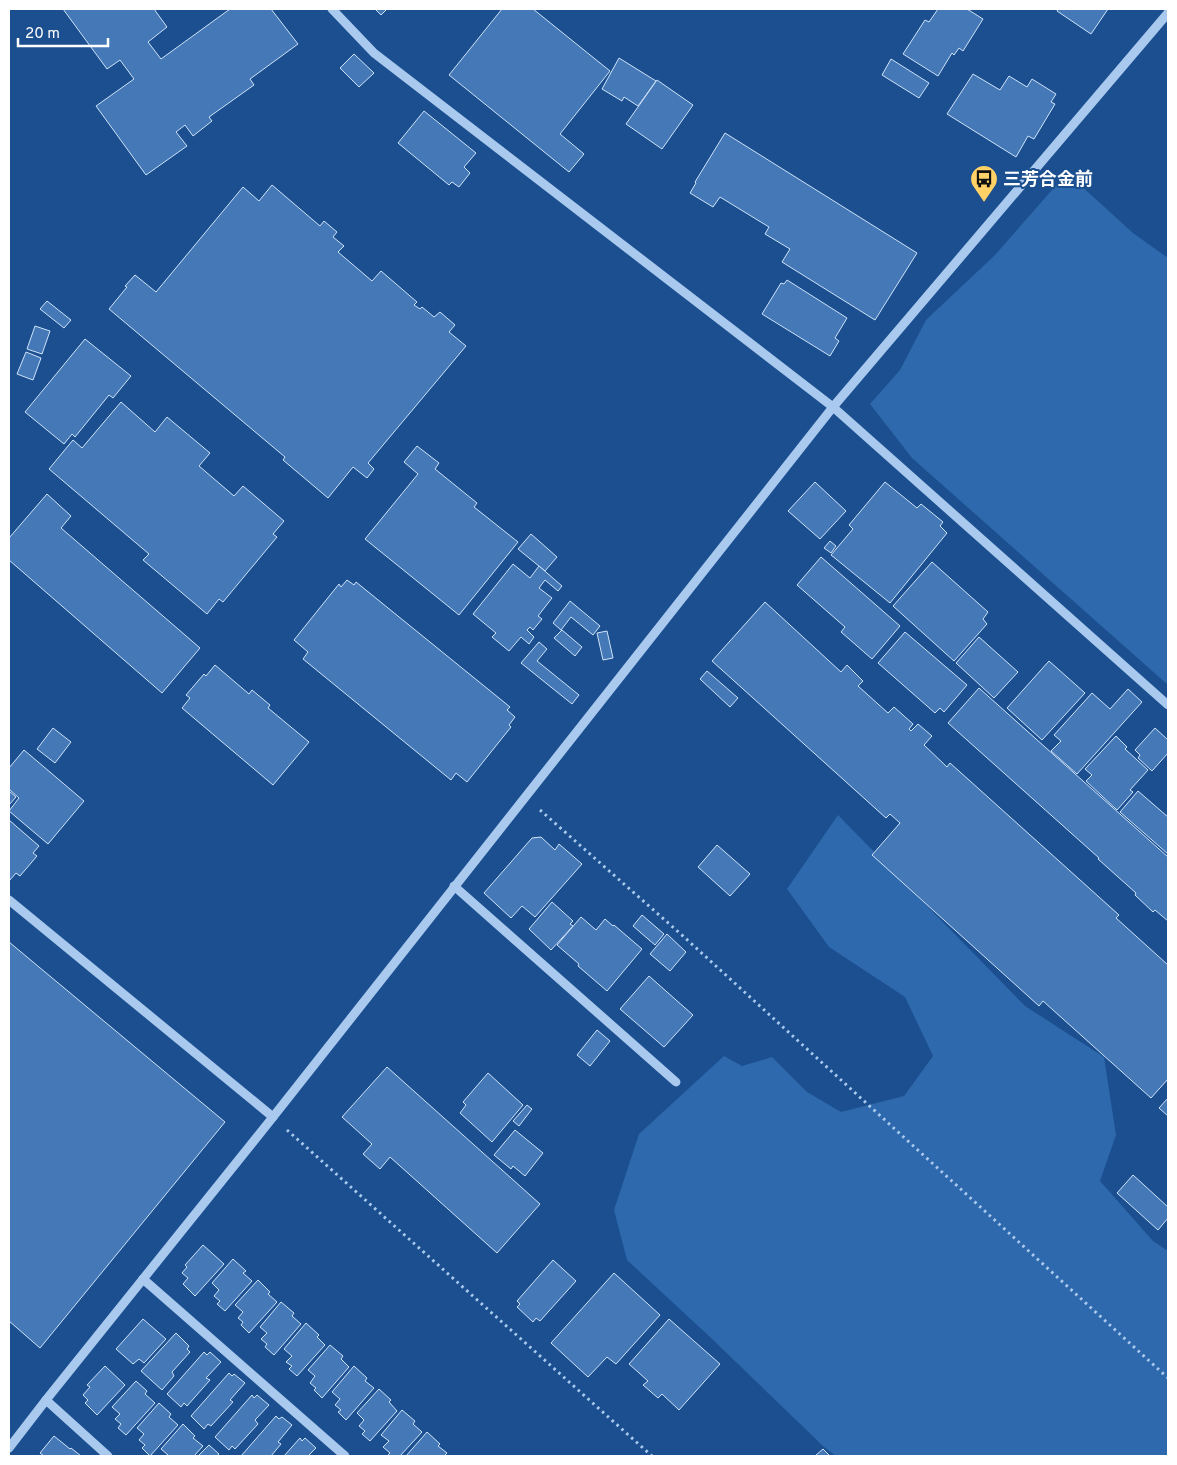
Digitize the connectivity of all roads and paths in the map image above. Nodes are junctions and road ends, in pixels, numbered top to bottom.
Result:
1 (332, 9) edge
2 (1168, 13) edge
3 (833, 407) junction
4 (1168, 705) edge
5 (525, 796) junction
6 (454, 886) junction
7 (9, 900) edge
8 (676, 1082) dead end
9 (273, 1117) junction
10 (143, 1279) junction
11 (1168, 1378) edge
12 (46, 1400) junction
13 (9, 1448) edge
14 (108, 1456) edge
15 (346, 1456) edge
16 (652, 1456) edge

1 - 3 street
2 - 3 street
3 - 4 street
3 - 5 street
5 - 6 street
5 - 11 path
6 - 8 street
6 - 9 street
7 - 9 street
9 - 10 street
9 - 16 path
10 - 12 street
10 - 15 street
12 - 13 street
12 - 14 street

